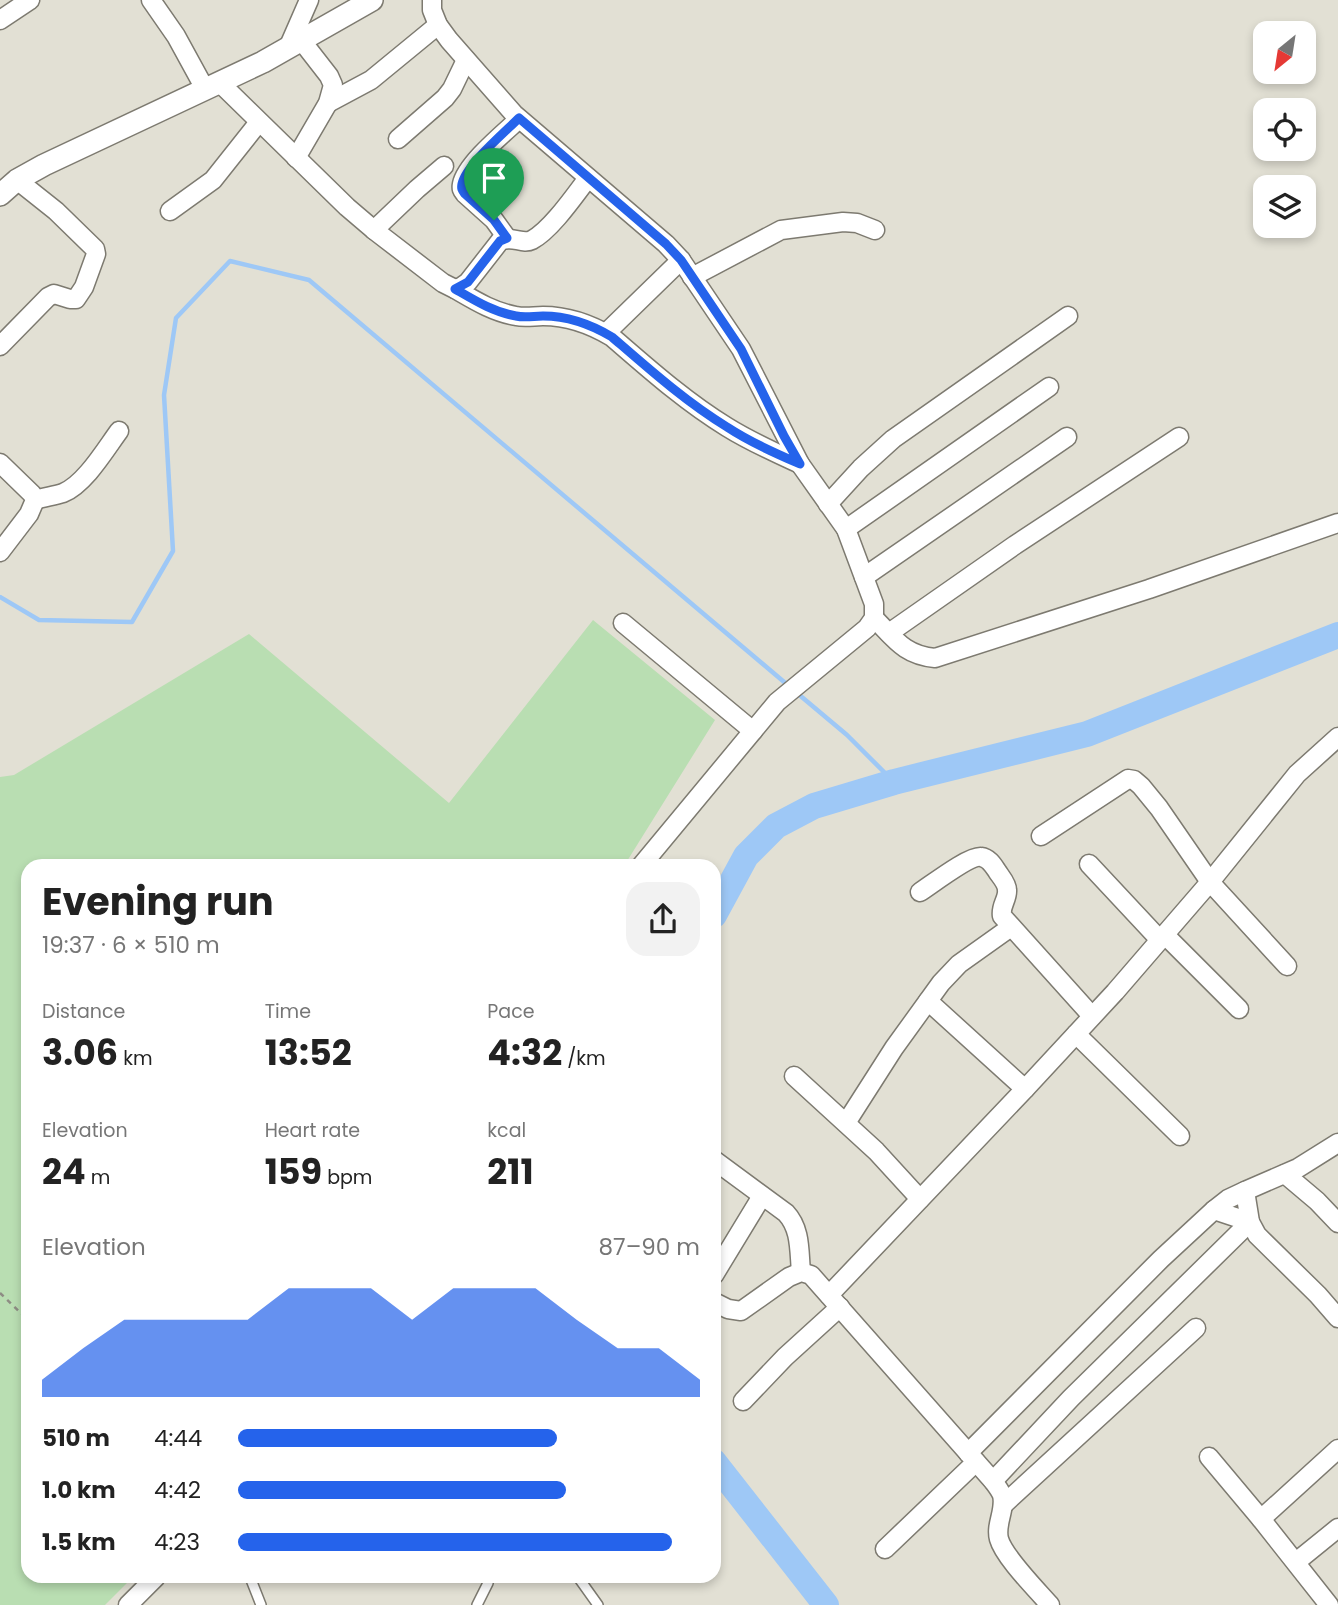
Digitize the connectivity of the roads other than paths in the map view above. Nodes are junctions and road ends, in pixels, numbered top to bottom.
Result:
1 (309, 0) edge
2 (432, 0) edge
3 (369, 1) edge
4 (158, 3) edge
5 (438, 24) junction
6 (294, 44) junction
7 (466, 60) junction
8 (212, 86) junction
9 (328, 103) junction
10 (519, 118) junction
11 (259, 122) junction
12 (398, 139) dead end
13 (296, 159) junction
14 (444, 166) dead end
15 (588, 178) junction
16 (17, 180) junction
17 (0, 195) edge
18 (170, 211) dead end
19 (374, 230) junction
20 (876, 230) dead end
21 (507, 238) junction
22 (681, 260) junction
23 (692, 277) junction
24 (455, 289) junction
25 (1068, 316) dead end
26 (606, 333) junction
27 (0, 346) edge
28 (1049, 387) dead end
29 (119, 431) dead end
30 (1067, 437) dead end
31 (1180, 437) dead end
32 (0, 463) edge
33 (800, 464) junction
34 (35, 499) junction
35 (828, 504) junction
36 (1338, 523) edge
37 (846, 529) junction
38 (0, 552) edge
39 (863, 577) junction
40 (874, 618) junction
41 (623, 623) dead end
42 (889, 633) junction
43 (753, 731) junction
44 (1335, 745) edge
45 (1041, 836) dead end
46 (647, 859) edge
47 (1089, 864) dead end
48 (1210, 882) junction
49 (920, 892) dead end
50 (1011, 927) junction
51 (1162, 937) junction
52 (1287, 966) dead end
53 (928, 1001) junction
54 (1239, 1009) dead end
55 (1092, 1016) junction
56 (1076, 1034) junction
57 (794, 1076) dead end
58 (1025, 1089) junction
59 (846, 1123) junction
60 (1180, 1136) dead end
61 (1338, 1143) edge
62 (721, 1165) edge
63 (1285, 1174) junction
64 (1245, 1191) junction
65 (762, 1196) junction
66 (920, 1199) junction
67 (1214, 1210) junction
68 (1250, 1222) junction
69 (1338, 1223) edge
70 (721, 1263) edge
71 (801, 1272) junction
72 (835, 1301) junction
73 (721, 1306) edge
74 (1338, 1318) edge
75 (1196, 1328) dead end
76 (743, 1401) dead end
77 (1338, 1449) edge
78 (972, 1457) junction
79 (1209, 1457) dead end
80 (993, 1481) junction
81 (1003, 1505) junction
82 (1261, 1518) junction
83 (1338, 1528) edge
84 (885, 1549) dead end
85 (1296, 1562) junction
86 (150, 1583) edge
87 (252, 1583) edge
88 (488, 1583) edge
89 (582, 1583) edge
90 (128, 1605) edge
91 (261, 1605) edge
92 (477, 1605) edge
93 (598, 1605) edge
94 (1050, 1605) edge
95 (1329, 1605) edge

1 - 6 street
2 - 5 street
3 - 6 street
4 - 8 street
5 - 7 street
5 - 9 street
6 - 8 street
6 - 9 street
7 - 10 street
7 - 12 street
8 - 11 street
8 - 16 street
9 - 13 street
10 - 15 street
10 - 21 street
11 - 13 street
11 - 18 street
13 - 19 street
14 - 19 street
15 - 21 street
15 - 22 street
16 - 17 street
16 - 27 street
19 - 24 street
20 - 23 street
21 - 24 street
22 - 23 street
22 - 26 street
23 - 33 street
24 - 26 street
25 - 35 street
26 - 33 street
28 - 37 street
29 - 34 street
30 - 39 street
31 - 42 street
32 - 34 street
33 - 35 street
34 - 38 street
35 - 37 street
36 - 42 street
37 - 39 street
39 - 40 street
40 - 42 street
40 - 43 street
41 - 43 street
43 - 46 street
44 - 48 street
45 - 48 street
47 - 51 street
48 - 51 street
48 - 52 street
49 - 50 street
50 - 53 street
50 - 55 street
51 - 54 street
51 - 55 street
53 - 58 street
53 - 59 street
55 - 56 street
56 - 58 street
56 - 60 street
57 - 59 street
58 - 66 street
59 - 66 street
61 - 63 street
62 - 65 street
63 - 64 street
63 - 69 street
64 - 67 street
64 - 68 street
65 - 70 street
65 - 71 street
66 - 72 street
67 - 68 street
67 - 78 street
68 - 74 street
68 - 80 street
71 - 72 street
71 - 73 street
72 - 76 street
72 - 78 street
75 - 81 street
77 - 82 street
78 - 80 street
78 - 84 street
79 - 82 street
80 - 81 street
81 - 94 street
82 - 85 street
83 - 85 street
85 - 95 street
86 - 90 street
87 - 91 lane
88 - 92 lane
89 - 93 lane

